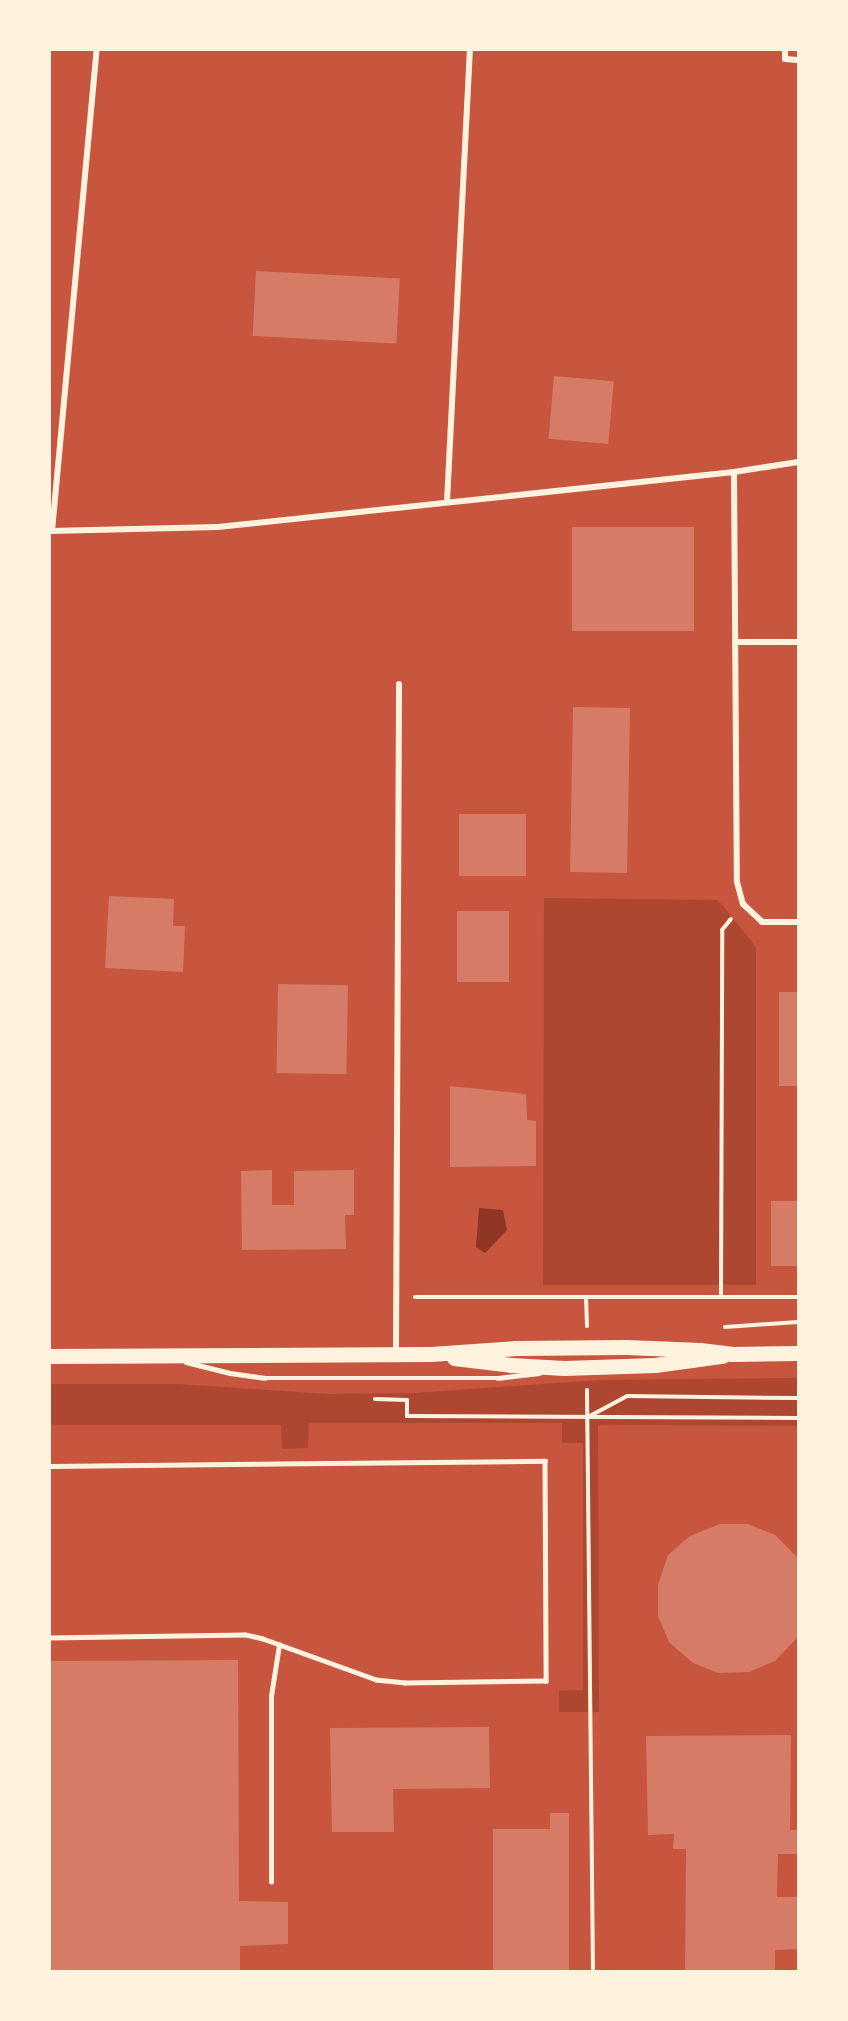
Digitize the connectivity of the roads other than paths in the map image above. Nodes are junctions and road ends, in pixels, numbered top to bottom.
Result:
1 (97, 50) edge
2 (470, 50) edge
3 (785, 50) edge
4 (798, 60) edge
5 (798, 462) edge
6 (734, 472) junction
7 (447, 502) junction
8 (51, 531) edge
9 (735, 642) junction
10 (798, 642) edge
11 (399, 684) dead end
12 (798, 922) edge
13 (798, 1353) edge
14 (396, 1354) junction
15 (431, 1354) junction
16 (731, 1354) junction
17 (50, 1356) edge
18 (166, 1356) junction
19 (564, 1368) junction
20 (50, 1466) edge
21 (50, 1638) edge
22 (279, 1645) junction
23 (271, 1882) dead end

1 - 8 street
2 - 7 street
3 - 4 street
5 - 6 street
6 - 7 street
6 - 9 street
7 - 8 street
9 - 10 street
9 - 12 street
11 - 14 street
13 - 16 main road
14 - 15 main road
14 - 18 main road
15 - 16 main road
15 - 19 main road
16 - 19 main road
17 - 18 main road
18 - 19 lane
20 - 22 lane
21 - 22 lane
22 - 23 lane

